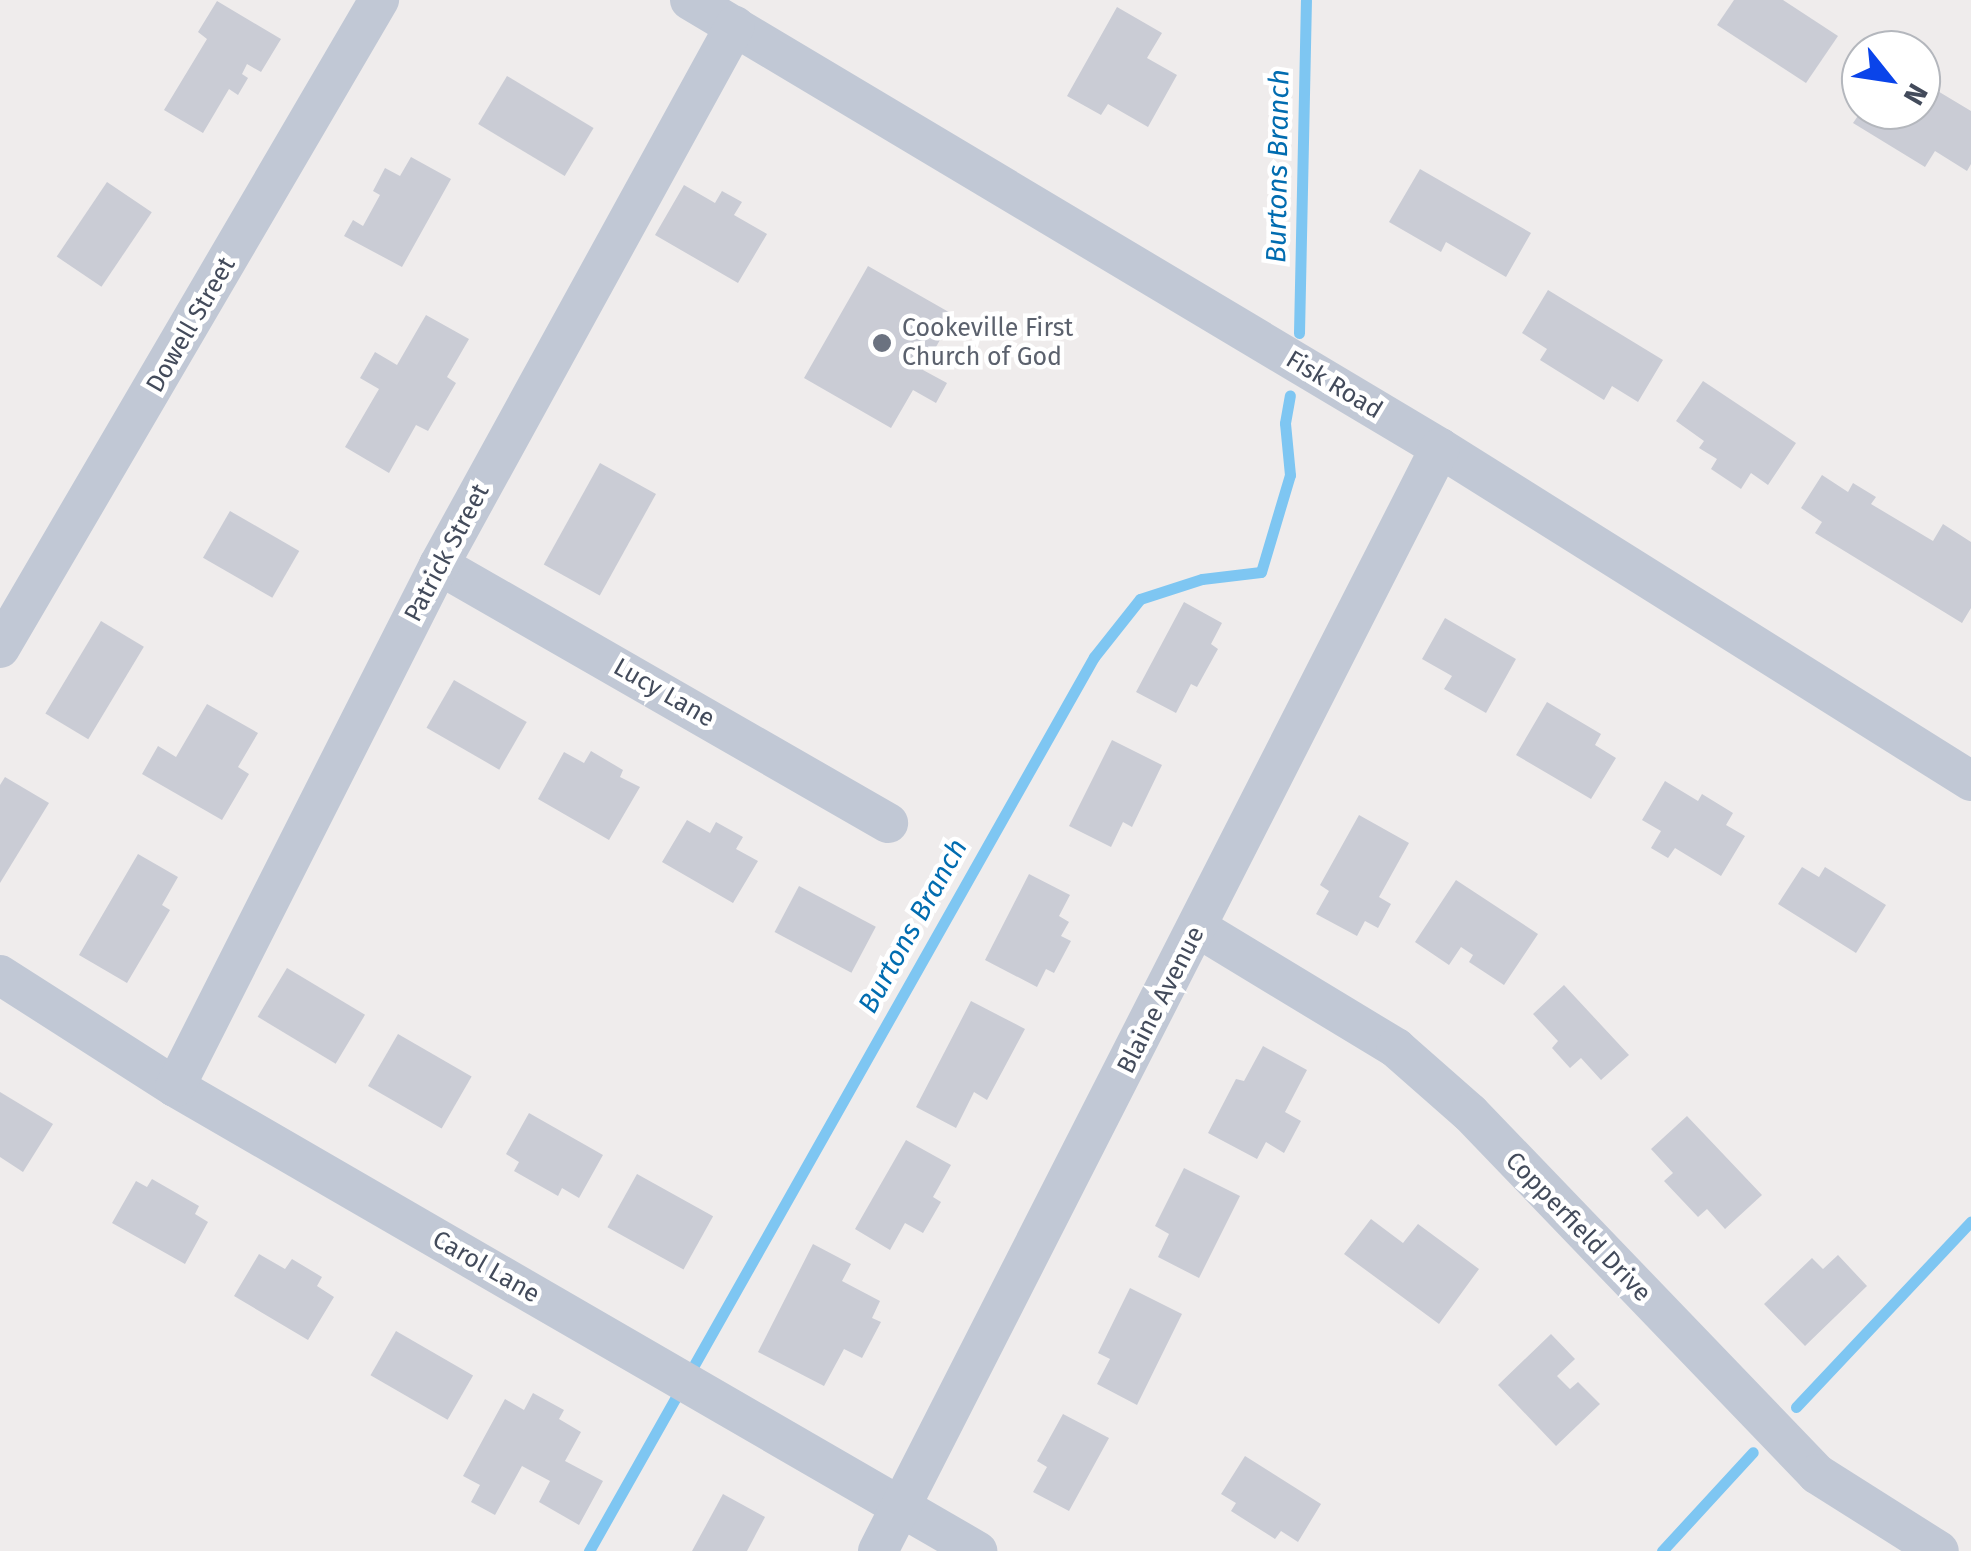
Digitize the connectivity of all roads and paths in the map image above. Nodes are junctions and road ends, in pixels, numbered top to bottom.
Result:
1 (379, 0) edge
2 (690, 0) edge
3 (735, 26) junction
4 (1440, 448) junction
5 (439, 565) junction
6 (0, 648) edge
7 (1971, 781) edge
8 (888, 822) dead end
9 (1198, 928) junction
10 (0, 975) edge
11 (175, 1087) junction
12 (902, 1508) junction
13 (878, 1551) edge
14 (976, 1551) edge
15 (1939, 1551) edge

1 - 6 street, Dowell Street
2 - 3 street, Fisk Road
3 - 4 street, Fisk Road
3 - 5 street, Patrick Street
4 - 7 street, Fisk Road
4 - 9 street, Blaine Avenue
5 - 8 street, Lucy Lane
5 - 11 street, Patrick Street
9 - 12 street, Blaine Avenue
9 - 15 street, Copperfield Drive
10 - 11 street, Carol Lane
11 - 12 street, Carol Lane
12 - 13 street, Blaine Avenue
12 - 14 street, Carol Lane

